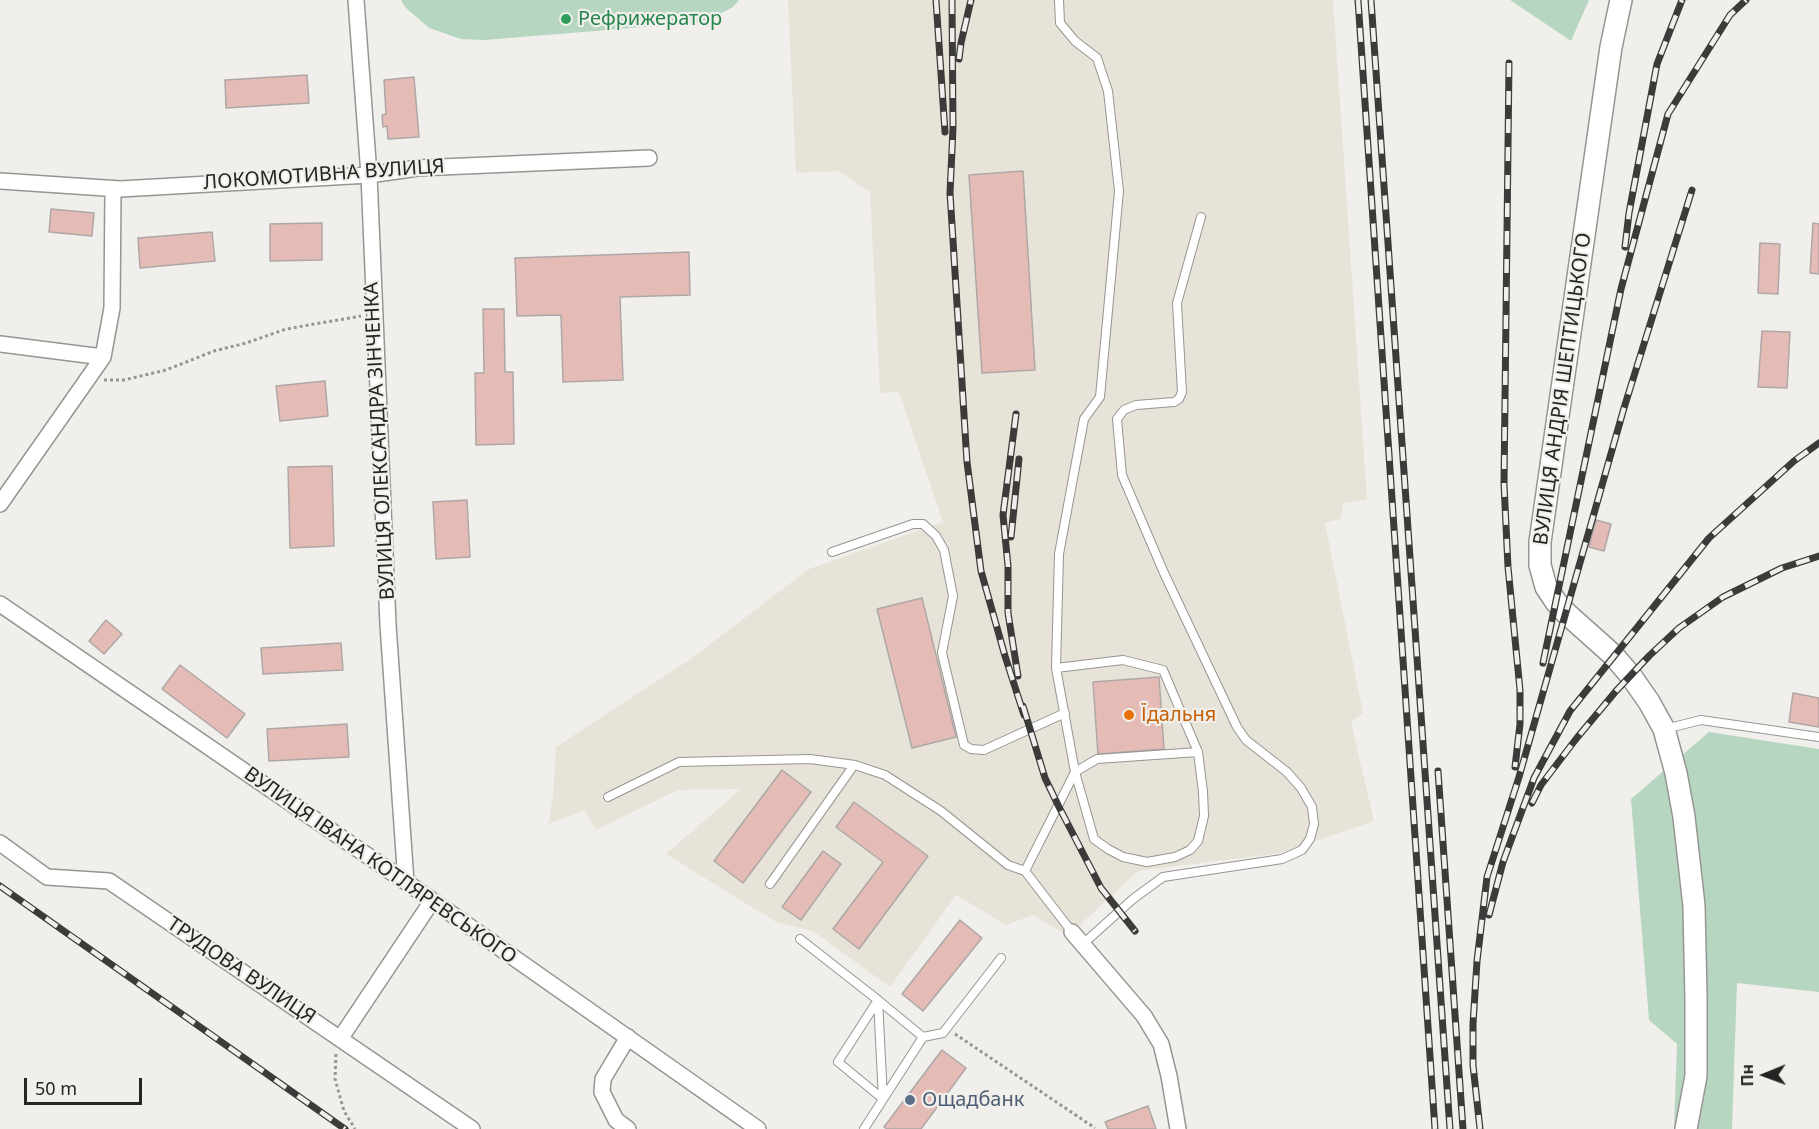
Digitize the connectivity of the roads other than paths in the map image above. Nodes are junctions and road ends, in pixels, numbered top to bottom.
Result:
1 (356, 0) edge
2 (1059, 0) edge
3 (1621, 0) edge
4 (649, 158) dead end
5 (369, 175) junction
6 (0, 180) edge
7 (113, 189) junction
8 (1201, 217) dead end
9 (0, 344) edge
10 (103, 357) junction
11 (0, 504) edge
12 (832, 552) dead end
13 (0, 604) edge
14 (1056, 668) junction
15 (1065, 713) junction
16 (1664, 729) junction
17 (1819, 737) edge
18 (1198, 752) junction
19 (854, 765) junction
20 (1075, 772) junction
21 (608, 797) dead end
22 (0, 843) edge
23 (1025, 871) junction
24 (406, 882) junction
25 (770, 884) dead end
26 (432, 901) junction
27 (1072, 932) joint
28 (800, 939) dead end
29 (1083, 944) junction
30 (1001, 958) dead end
31 (878, 999) junction
32 (628, 1037) junction
33 (923, 1037) junction
34 (340, 1039) junction
35 (883, 1099) junction
36 (472, 1129) edge
37 (628, 1129) edge
38 (758, 1129) edge
39 (864, 1129) edge
40 (1178, 1129) edge
41 (1686, 1129) edge

1 - 5 street, ВУЛИЦЯ ОЛЕКСАНДРА ЗІНЧЕНКА
2 - 14 lane
3 - 16 main road, ВУЛИЦЯ АНДРІЯ ШЕПТИЦЬКОГО
4 - 5 street, ЛОКОМОТИВНА ВУЛИЦЯ
5 - 7 street, ЛОКОМОТИВНА ВУЛИЦЯ
5 - 24 street, ВУЛИЦЯ ОЛЕКСАНДРА ЗІНЧЕНКА
6 - 7 street, ЛОКОМОТИВНА ВУЛИЦЯ
7 - 10 street
8 - 29 lane
9 - 10 street
10 - 11 street
12 - 15 lane
13 - 24 street, ВУЛИЦЯ ІВАНА КОТЛЯРЕВСЬКОГО
14 - 15 lane
14 - 18 lane
15 - 20 lane
16 - 17 lane
16 - 41 main road, ВУЛИЦЯ АНДРІЯ ШЕПТИЦЬКОГО
18 - 20 lane
18 - 20 lane
19 - 21 lane
19 - 23 lane
19 - 25 lane
20 - 23 lane
22 - 34 street, ТРУДОВА ВУЛИЦЯ
23 - 27 lane
24 - 26 street, ВУЛИЦЯ ІВАНА КОТЛЯРЕВСЬКОГО
26 - 32 street, ВУЛИЦЯ ІВАНА КОТЛЯРЕВСЬКОГО
26 - 34 street
27 - 29 street
28 - 31 lane
29 - 40 street
30 - 33 lane
31 - 33 lane
31 - 35 lane
31 - 35 lane
32 - 37 street
32 - 38 street, ВУЛИЦЯ ІВАНА КОТЛЯРЕВСЬКОГО
33 - 35 lane
34 - 36 street, ТРУДОВА ВУЛИЦЯ
35 - 39 lane

